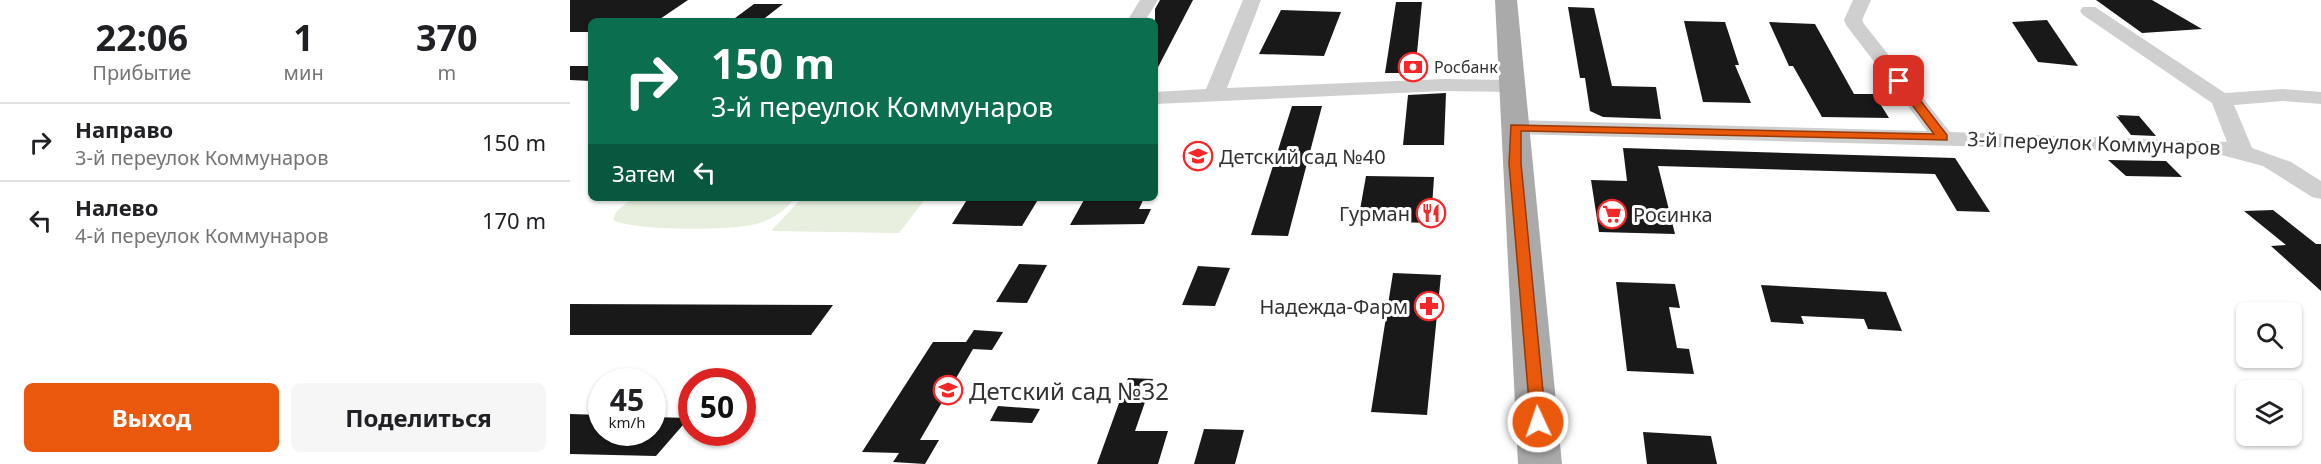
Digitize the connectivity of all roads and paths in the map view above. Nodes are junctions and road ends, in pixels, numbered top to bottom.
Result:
1 (1149, 0) edge
2 (1252, 0) edge
3 (1506, 0) edge
4 (1862, 0) edge
5 (2089, 11) dead end
6 (1138, 18) edge
7 (1510, 86) junction
8 (1214, 96) junction
9 (1158, 98) edge
10 (2321, 98) edge
11 (2221, 100) junction
12 (1515, 128) junction
13 (1943, 138) junction
14 (2242, 151) junction
15 (2321, 192) edge
16 (1539, 464) edge

1 - 6 street
2 - 8 street
3 - 7 main road
4 - 13 street
5 - 11 street
7 - 8 street
7 - 12 main road
8 - 9 street
10 - 11 street
11 - 14 street
12 - 13 street, 3-й переулок Коммунаров
12 - 16 main road
13 - 14 street, 3-й переулок Коммунаров
14 - 15 street, 3-й переулок Коммунаров

